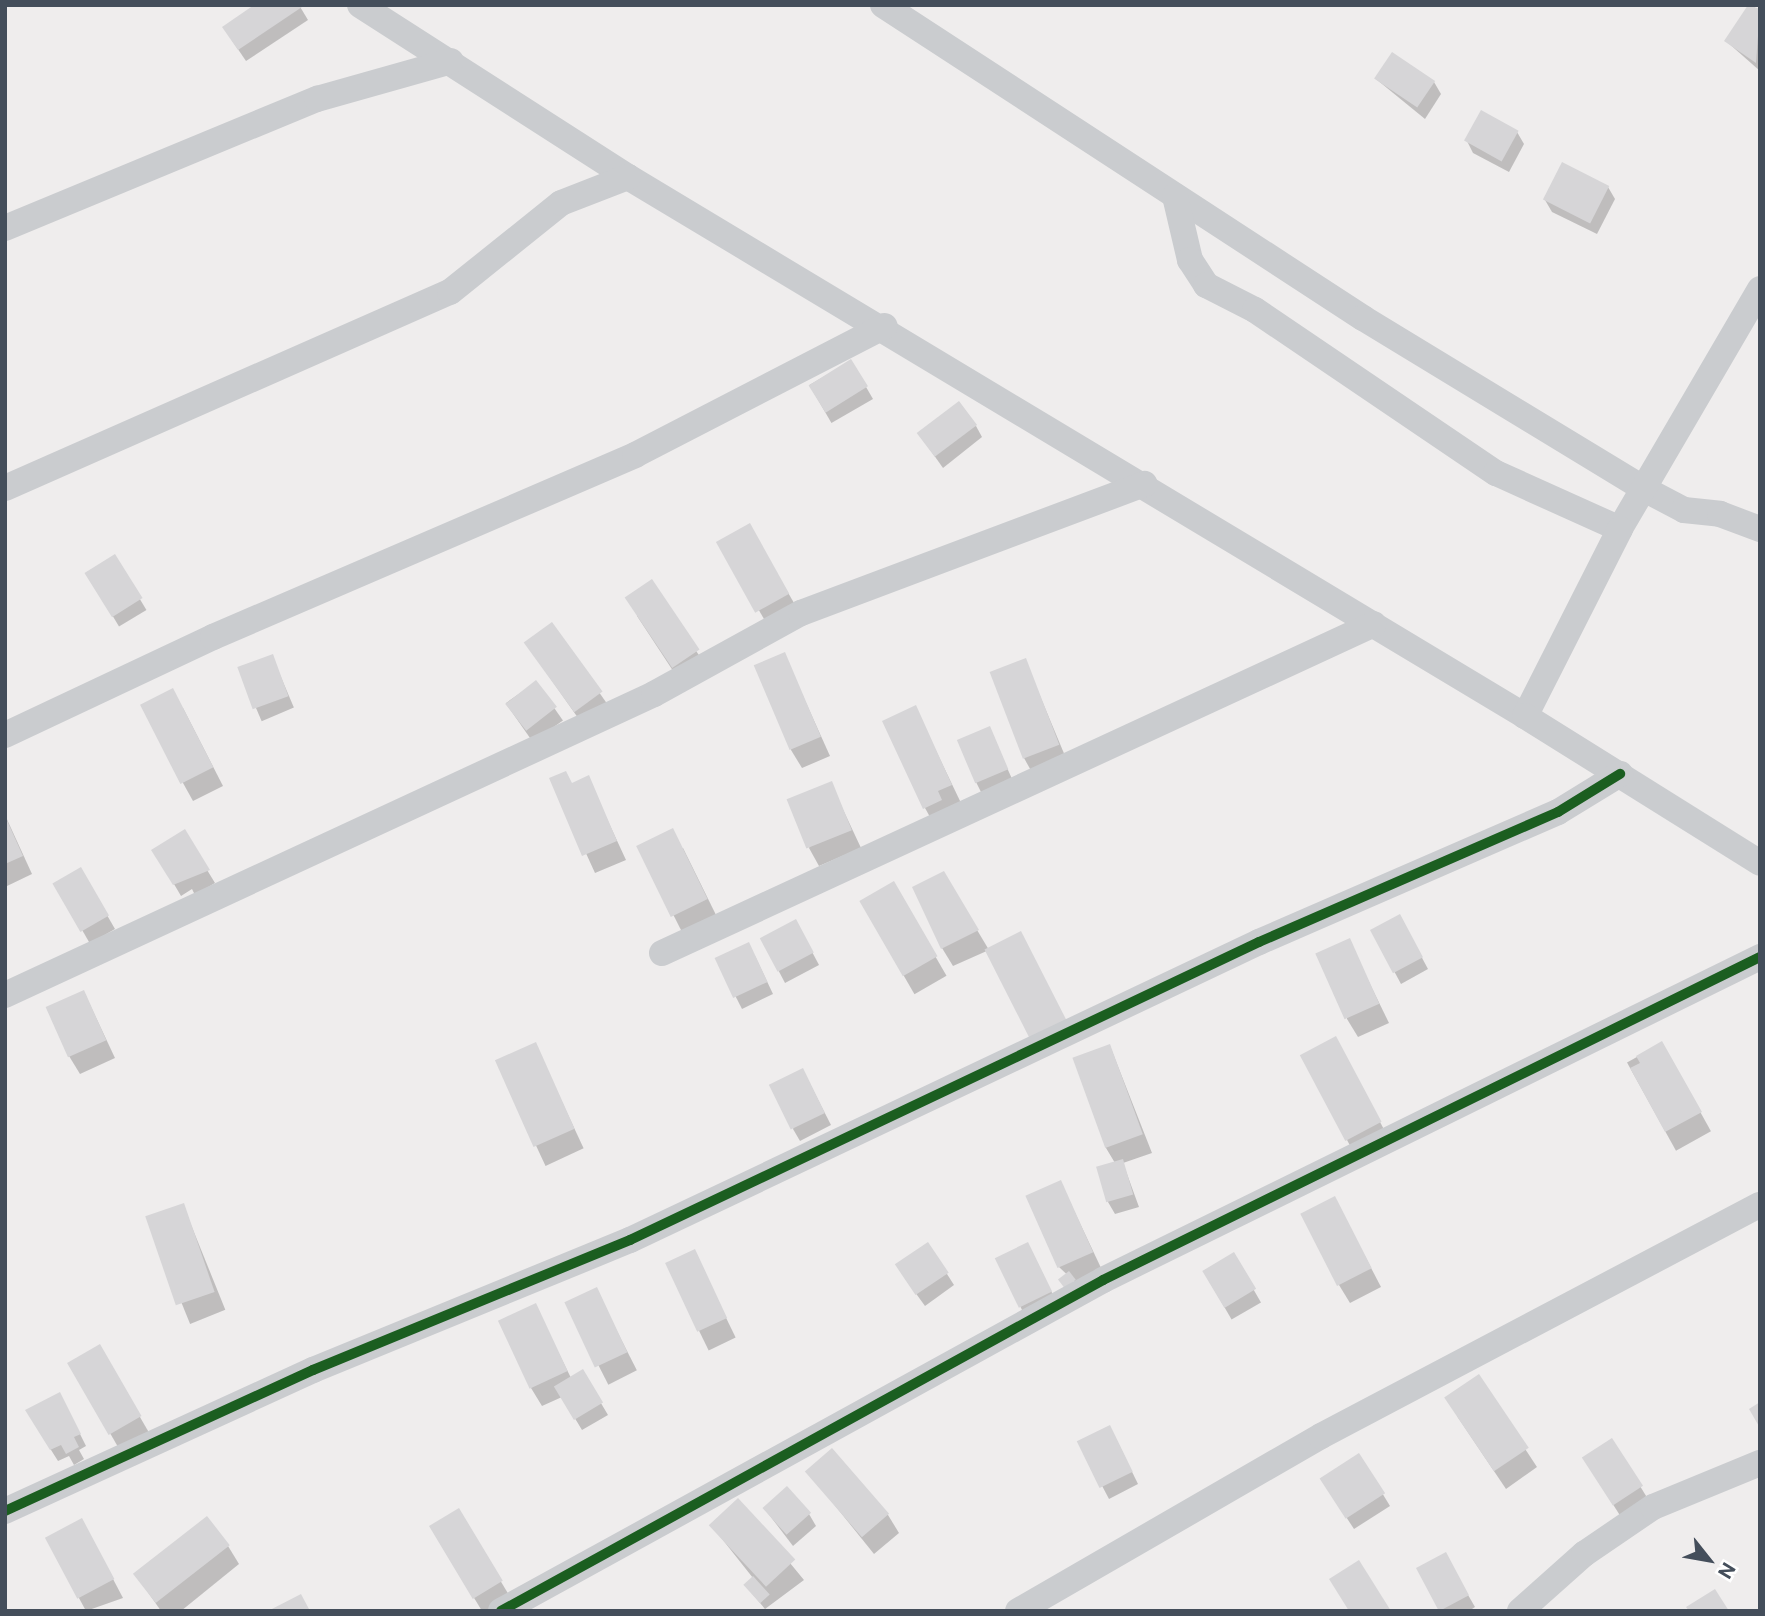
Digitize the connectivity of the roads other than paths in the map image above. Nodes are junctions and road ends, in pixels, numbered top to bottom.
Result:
1 (360, 5) edge
2 (883, 5) edge
3 (451, 61) junction
4 (628, 177) junction
5 (1175, 196) junction
6 (5, 228) edge
7 (1760, 289) edge
8 (885, 326) junction
9 (1145, 484) junction
10 (5, 488) edge
11 (1646, 490) junction
12 (1620, 529) junction
13 (1760, 529) edge
14 (1374, 624) junction
15 (1525, 716) junction
16 (5, 735) edge
17 (1620, 774) junction
18 (1760, 863) edge
19 (662, 953) dead end
20 (1760, 957) edge
21 (5, 995) edge
22 (1760, 1205) edge
23 (1760, 1463) edge
24 (5, 1511) edge
25 (501, 1611) edge
26 (1018, 1611) edge
27 (1520, 1611) edge

1 - 3 street
2 - 5 street
3 - 4 street
3 - 6 street
4 - 8 street
4 - 10 street
5 - 11 street
5 - 12 street
7 - 11 street
8 - 9 street
8 - 16 street
9 - 14 street
9 - 21 street
11 - 12 street
11 - 13 street
12 - 15 street
14 - 15 street
14 - 19 street
15 - 17 street
17 - 18 street
17 - 24 street
20 - 25 street
22 - 26 street
23 - 27 street

